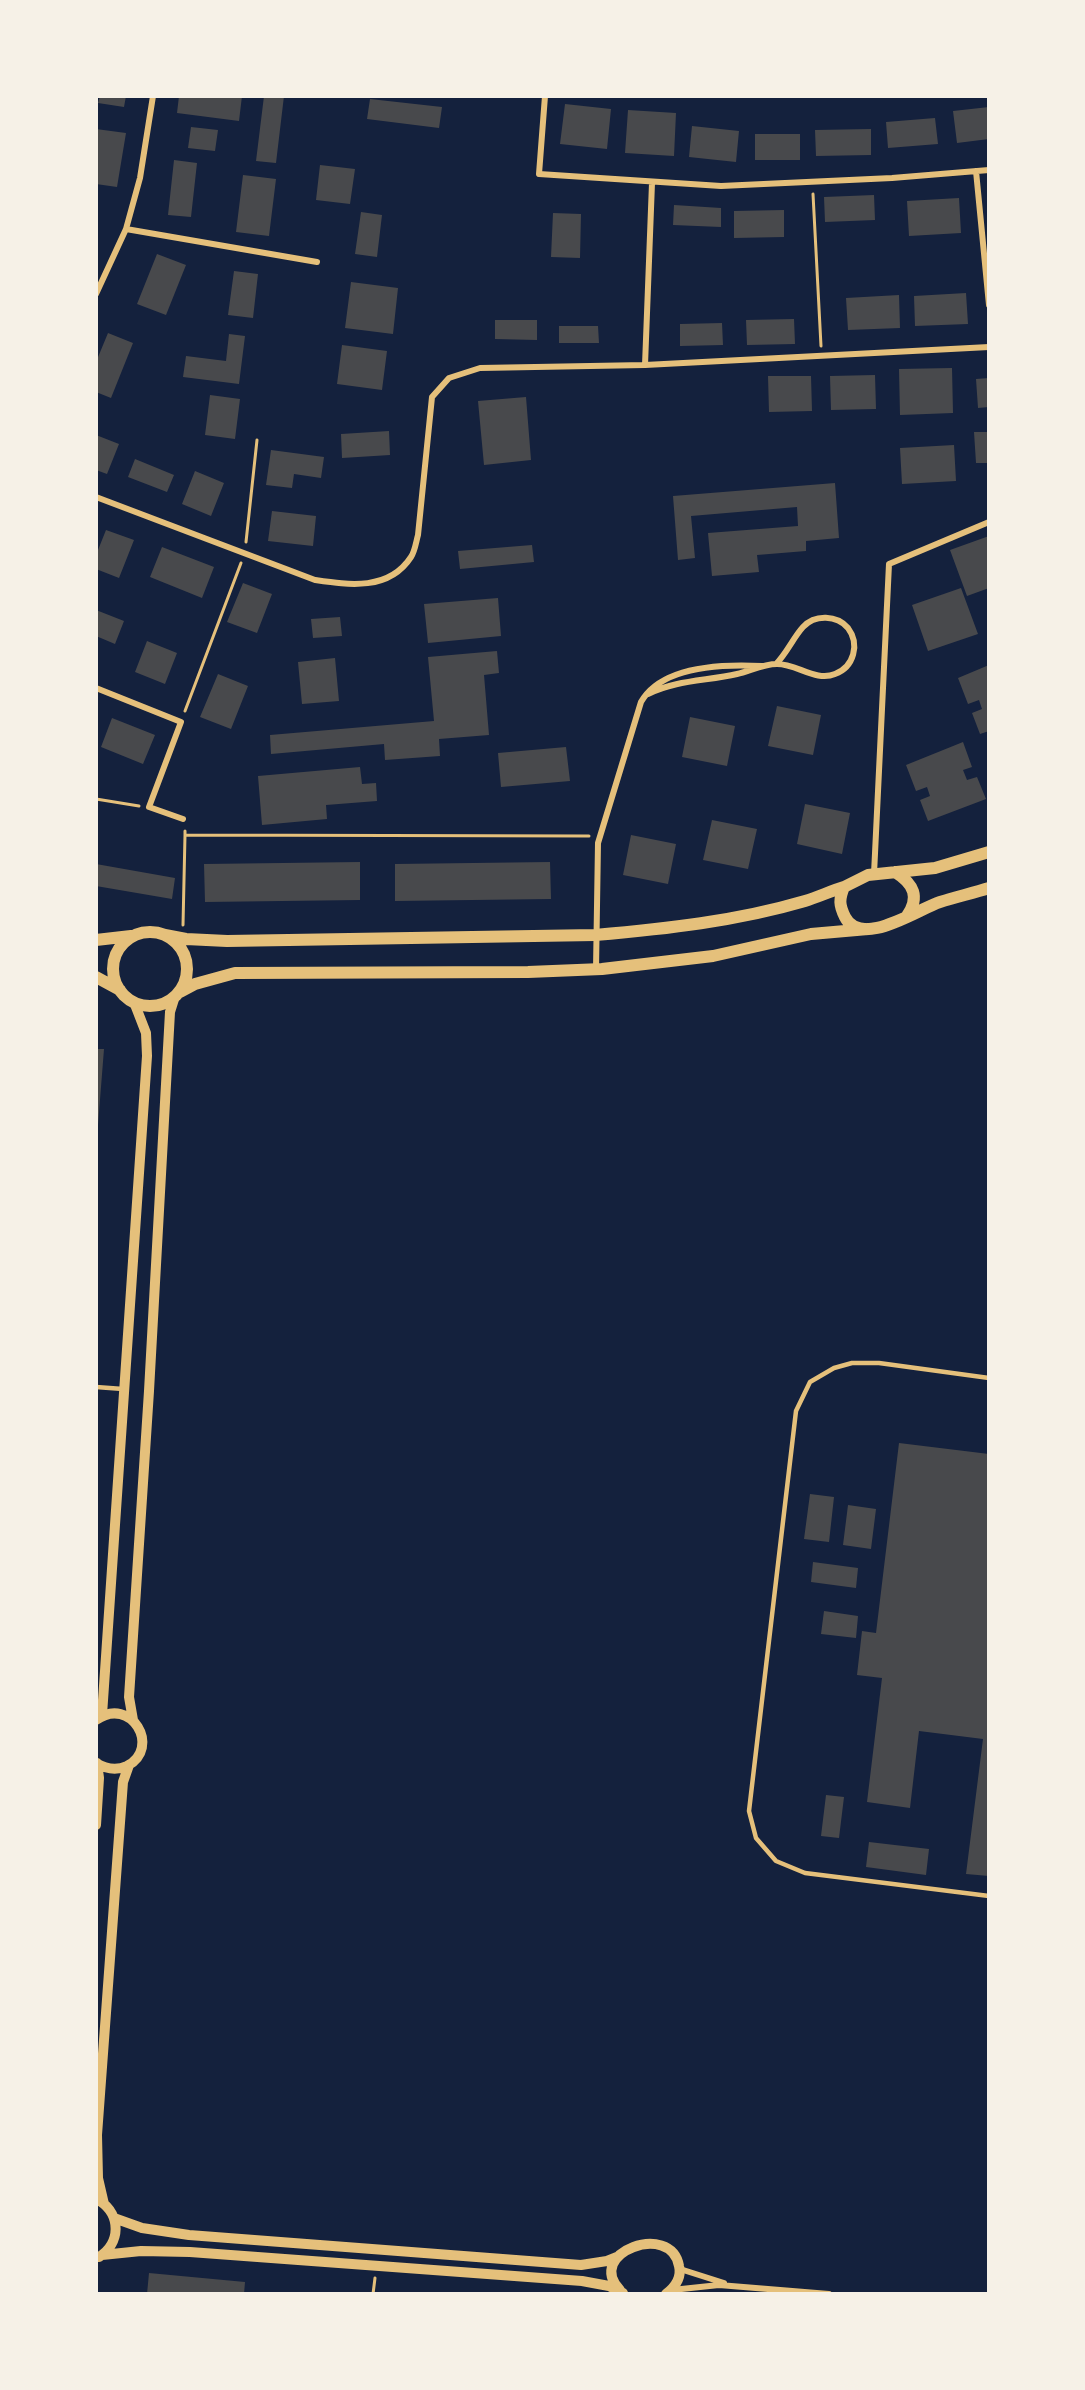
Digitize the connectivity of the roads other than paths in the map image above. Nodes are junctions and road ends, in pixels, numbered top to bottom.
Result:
1 (153, 96) edge
2 (544, 96) edge
3 (989, 170) edge
4 (976, 171) junction
5 (652, 183) junction
6 (126, 229) junction
7 (317, 262) dead end
8 (98, 279) edge
9 (96, 294) edge
10 (989, 305) edge
11 (989, 347) edge
12 (645, 364) junction
13 (96, 497) edge
14 (989, 522) edge
15 (776, 664) junction
16 (762, 666) junction
17 (96, 688) edge
18 (644, 696) junction
19 (183, 819) road end
20 (989, 852) edge
21 (895, 872) junction
22 (874, 874) junction
23 (844, 887) junction
24 (989, 888) edge
25 (906, 917) junction
26 (868, 929) junction
27 (138, 934) junction
28 (165, 935) junction
29 (595, 935) junction
30 (96, 940) edge
31 (596, 969) junction
32 (96, 977) edge
33 (120, 990) junction
34 (177, 994) junction
35 (134, 1002) junction
36 (989, 1378) edge
37 (96, 1387) edge
38 (125, 1390) junction
39 (99, 1718) edge
40 (133, 1720) junction
41 (96, 1763) edge
42 (129, 1765) junction
43 (96, 1825) edge
44 (989, 1896) edge
45 (100, 2201) edge
46 (114, 2218) junction
47 (99, 2257) edge
48 (616, 2258) junction
49 (680, 2268) junction
50 (737, 2286) junction
51 (669, 2292) edge
52 (624, 2293) edge
53 (829, 2294) edge

1 - 6 street
2 - 5 street
3 - 4 street
4 - 5 street
4 - 10 street
5 - 12 street
6 - 7 street
6 - 8 street
8 - 9 street
11 - 12 street
12 - 13 street
14 - 22 street
15 - 15 street
15 - 16 street
16 - 18 street
16 - 18 street
17 - 19 street
18 - 29 street
20 - 21 main road
21 - 22 main road
21 - 25 main road
22 - 23 main road
23 - 26 main road
23 - 29 main road
24 - 25 main road
25 - 26 main road
26 - 31 main road
27 - 28 main road
27 - 30 main road
27 - 33 main road
28 - 29 main road
28 - 34 main road
29 - 31 street
31 - 34 main road
32 - 33 main road
33 - 35 main road
34 - 35 main road
34 - 40 street
35 - 38 street
36 - 44 lane
37 - 38 lane
38 - 39 street
39 - 40 street
40 - 42 street
41 - 42 street
41 - 43 street
42 - 45 street
45 - 46 street
46 - 47 street
46 - 48 street
47 - 52 street
48 - 49 street
48 - 52 street
49 - 50 street
49 - 51 street
50 - 51 street
50 - 53 street

